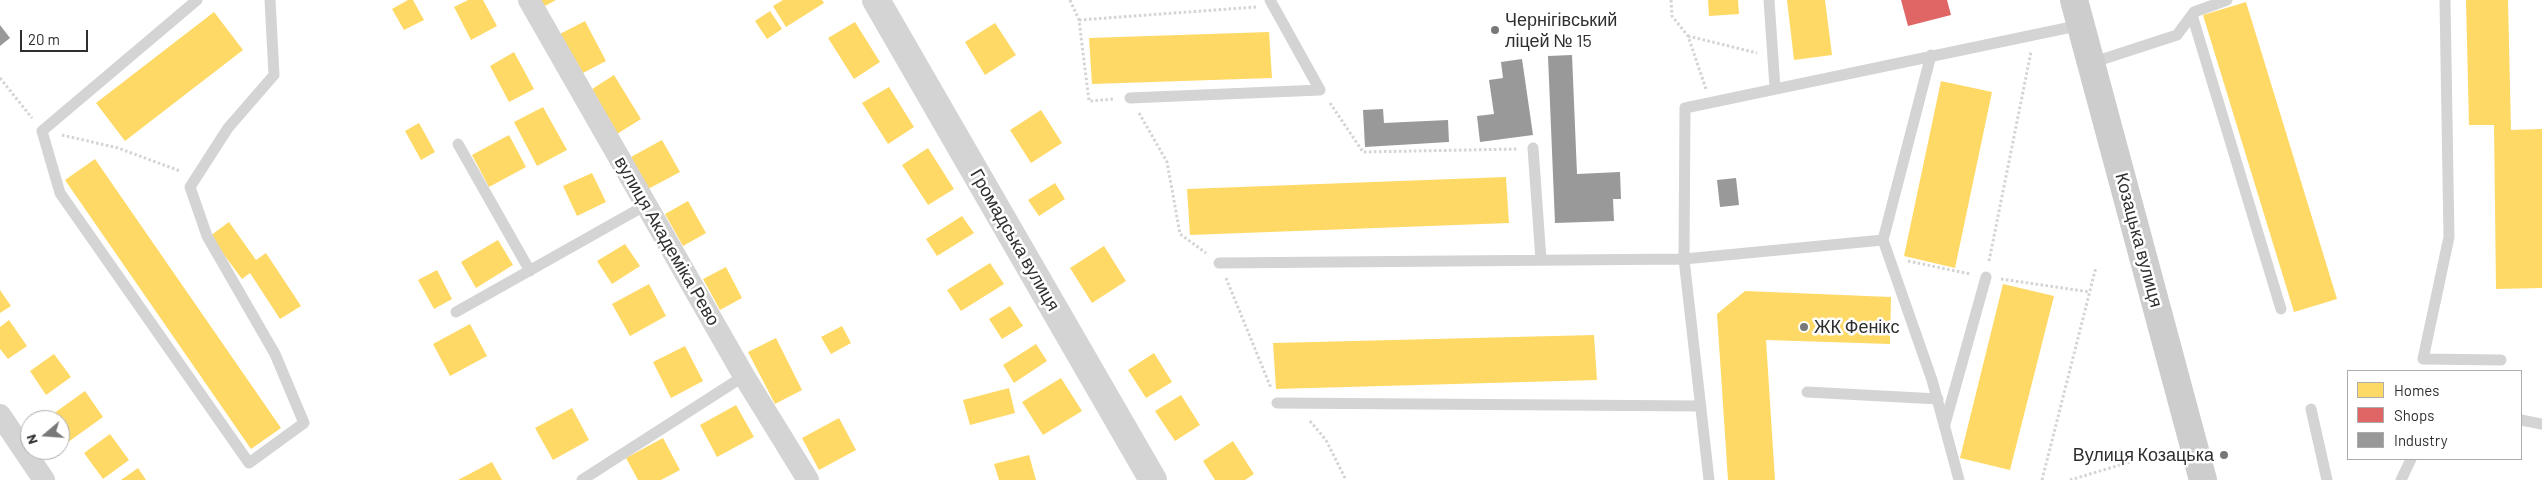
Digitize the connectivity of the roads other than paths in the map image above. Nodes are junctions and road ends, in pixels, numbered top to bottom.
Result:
1 (176, 0) edge
2 (197, 0) edge
3 (270, 0) edge
4 (529, 0) edge
5 (876, 0) edge
6 (1768, 0) edge
7 (2227, 0) edge
8 (2445, 0) edge
9 (1271, 3) edge
10 (184, 10) junction
11 (2077, 12) edge
12 (2192, 16) junction
13 (1931, 55) junction
14 (2091, 63) junction
15 (1775, 88) junction
16 (1130, 98) road end
17 (458, 144) dead end
18 (1533, 148) road end
19 (646, 204) junction
20 (1883, 240) junction
21 (1684, 259) junction
22 (1541, 260) junction
23 (1219, 263) road end
24 (530, 271) junction
25 (1986, 277) road end
26 (2281, 309) dead end
27 (456, 312) dead end
28 (2501, 360) dead end
29 (744, 376) junction
30 (1806, 392) dead end
31 (1938, 399) junction
32 (1277, 403) road end
33 (1701, 406) junction
34 (2311, 409) dead end
35 (0, 415) edge
36 (2522, 420) edge
37 (2542, 424) edge
38 (1945, 426) junction
39 (2411, 460) edge
40 (44, 480) edge
41 (582, 480) edge
42 (808, 480) edge
43 (1154, 480) edge
44 (1709, 480) edge
45 (1959, 480) edge
46 (2203, 480) edge
47 (2327, 480) edge
48 (2401, 480) edge

1 - 10 lane
2 - 10 lane
3 - 10 lane
4 - 19 street, вулиця Академіка Рево
5 - 43 street, Громадська вулиця
6 - 15 lane
7 - 12 lane
8 - 28 lane
9 - 16 lane
11 - 13 lane
11 - 14 main road, Козацька вулиця
12 - 14 lane
12 - 26 lane
13 - 15 lane
13 - 20 lane
14 - 46 main road, Козацька вулиця
15 - 21 lane
17 - 24 lane
18 - 22 lane
19 - 24 lane
19 - 29 street, вулиця Академіка Рево
20 - 21 lane
20 - 31 lane
21 - 22 lane
21 - 33 lane
22 - 23 lane
24 - 27 lane
25 - 38 lane
29 - 41 lane
29 - 42 street, вулиця Академіка Рево
30 - 31 lane
31 - 38 lane
32 - 33 lane
33 - 44 lane
34 - 47 lane
35 - 40 street
36 - 37 lane
38 - 45 lane
39 - 48 lane

